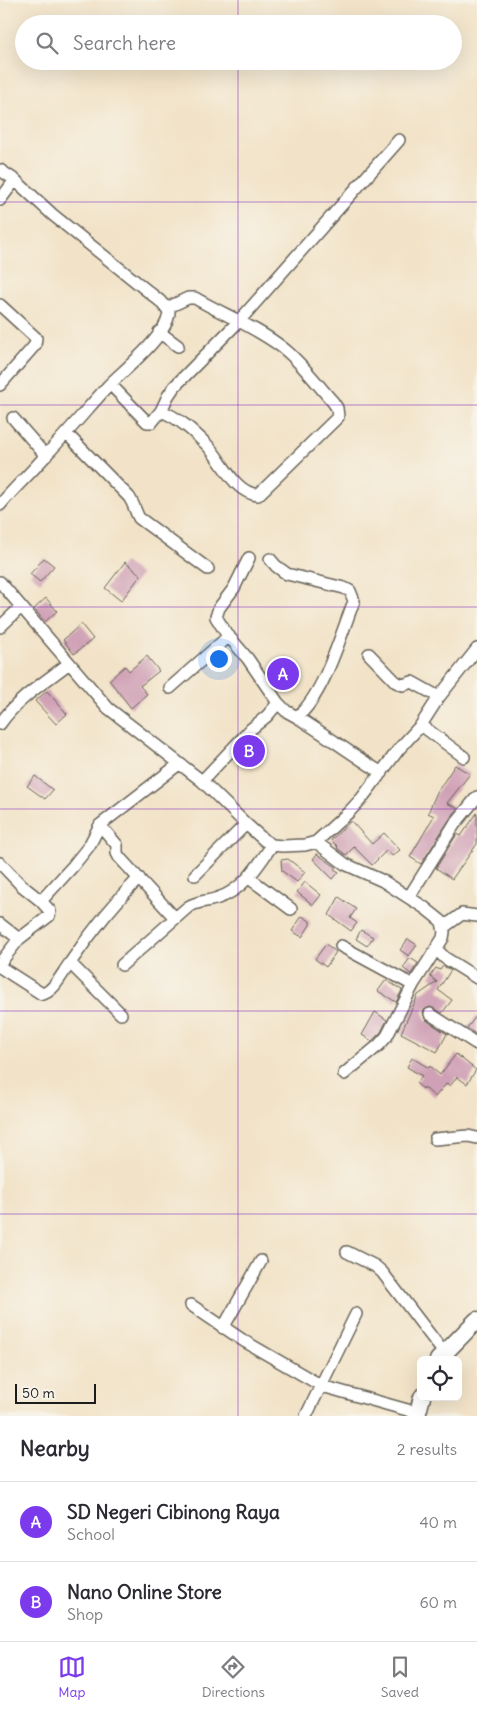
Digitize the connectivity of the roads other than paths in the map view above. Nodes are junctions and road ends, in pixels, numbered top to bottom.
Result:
1 (399, 140) dead end
2 (0, 170) edge
3 (14, 180) junction
4 (0, 200) edge
5 (0, 305) edge
6 (167, 308) junction
7 (240, 320) junction
8 (160, 332) junction
9 (178, 346) dead end
10 (110, 384) junction
11 (0, 385) edge
12 (161, 411) junction
13 (13, 418) dead end
14 (66, 434) junction
15 (46, 456) junction
16 (0, 505) edge
17 (249, 558) dead end
18 (270, 559) dead end
19 (208, 569) dead end
20 (0, 582) edge
21 (21, 607) junction
22 (0, 628) edge
23 (229, 636) junction
24 (477, 649) edge
25 (369, 654) dead end
26 (68, 664) junction
27 (170, 688) dead end
28 (439, 697) junction
29 (278, 703) junction
30 (297, 717) junction
31 (0, 724) edge
32 (421, 725) junction
33 (464, 757) dead end
34 (178, 764) junction
35 (382, 773) junction
36 (202, 781) junction
37 (477, 797) edge
38 (246, 824) junction
39 (100, 825) junction
40 (316, 842) junction
41 (272, 845) junction
42 (0, 863) edge
43 (195, 875) dead end
44 (139, 878) junction
45 (249, 878) junction
46 (409, 898) junction
47 (41, 901) junction
48 (291, 909) dead end
49 (477, 916) edge
50 (175, 918) junction
51 (0, 924) edge
52 (444, 927) junction
53 (19, 939) junction
54 (341, 946) dead end
55 (436, 949) junction
56 (0, 963) edge
57 (70, 963) junction
58 (122, 965) dead end
59 (0, 967) edge
60 (477, 978) edge
61 (413, 985) junction
62 (121, 1014) dead end
63 (430, 1014) dead end
64 (477, 1044) edge
65 (344, 1074) dead end
66 (477, 1138) edge
67 (435, 1139) dead end
68 (347, 1252) dead end
69 (261, 1261) dead end
70 (191, 1305) dead end
71 (356, 1314) dead end
72 (477, 1320) edge
73 (223, 1328) junction
74 (441, 1356) edge
75 (322, 1386) junction
76 (419, 1409) edge
77 (306, 1416) edge

1 - 7 street
2 - 3 street
3 - 4 street
3 - 6 street
5 - 11 street
6 - 7 street
6 - 8 street
7 - 12 street
7 - 12 street
8 - 9 street
8 - 10 street
10 - 12 street
10 - 14 street
13 - 15 street
14 - 15 street
14 - 19 street
15 - 16 street
17 - 23 street
18 - 30 street
20 - 21 street
21 - 22 street
21 - 26 street
23 - 27 street
23 - 29 street
24 - 28 street
25 - 28 street
26 - 31 street
26 - 34 street
28 - 32 street
29 - 30 street
29 - 36 street
30 - 35 street
32 - 33 street
32 - 35 street
34 - 36 street
34 - 39 street
35 - 40 street
36 - 38 street
37 - 46 street
38 - 41 street
38 - 43 street
39 - 44 street
39 - 47 street
40 - 41 street
40 - 46 street
41 - 45 street
42 - 47 street
44 - 50 street
44 - 57 street
45 - 48 street
45 - 50 street
46 - 52 street
47 - 53 street
49 - 52 street
50 - 58 street
51 - 53 street
52 - 55 street
53 - 56 street
54 - 61 street
55 - 60 street
55 - 61 street
57 - 59 street
57 - 62 street
61 - 65 street
63 - 64 street
66 - 67 street
68 - 74 street
69 - 73 street
70 - 73 street
71 - 75 street
72 - 74 street
73 - 75 street
75 - 76 street
75 - 77 street

